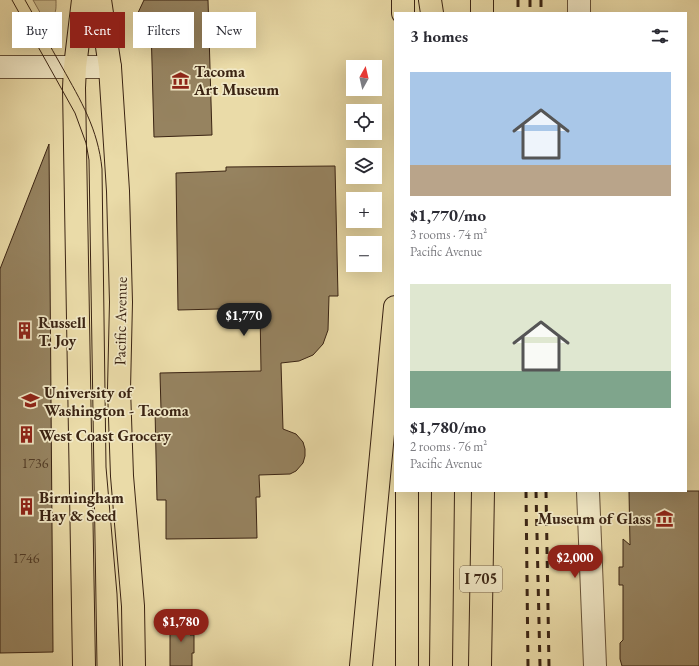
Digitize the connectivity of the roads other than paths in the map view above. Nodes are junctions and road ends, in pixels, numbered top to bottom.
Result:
1 (83, 0) edge
2 (100, 0) edge
3 (403, 0) edge
4 (430, 0) edge
5 (440, 0) edge
6 (482, 0) edge
7 (579, 0) edge
8 (403, 12) edge
9 (432, 12) edge
10 (440, 12) edge
11 (482, 12) edge
12 (579, 12) edge
13 (0, 67) edge
14 (75, 67) junction
15 (110, 67) junction
16 (394, 318) edge
17 (407, 492) edge
18 (443, 492) edge
19 (483, 492) edge
20 (492, 492) edge
21 (588, 492) edge
22 (84, 666) edge
23 (134, 666) edge
24 (361, 666) edge
25 (406, 666) edge
26 (441, 666) edge
27 (480, 666) edge
28 (495, 666) edge
29 (595, 666) edge

1 - 14 main road
2 - 15 main road, Pacific Avenue
3 - 8 main road
4 - 9 main road
5 - 10 main road
6 - 11 main road
7 - 12 street
13 - 14 street
14 - 15 street
14 - 22 main road
15 - 23 main road, Pacific Avenue
16 - 24 main road
17 - 25 main road
18 - 26 main road
19 - 27 main road, I 705
20 - 28 main road
21 - 29 street

